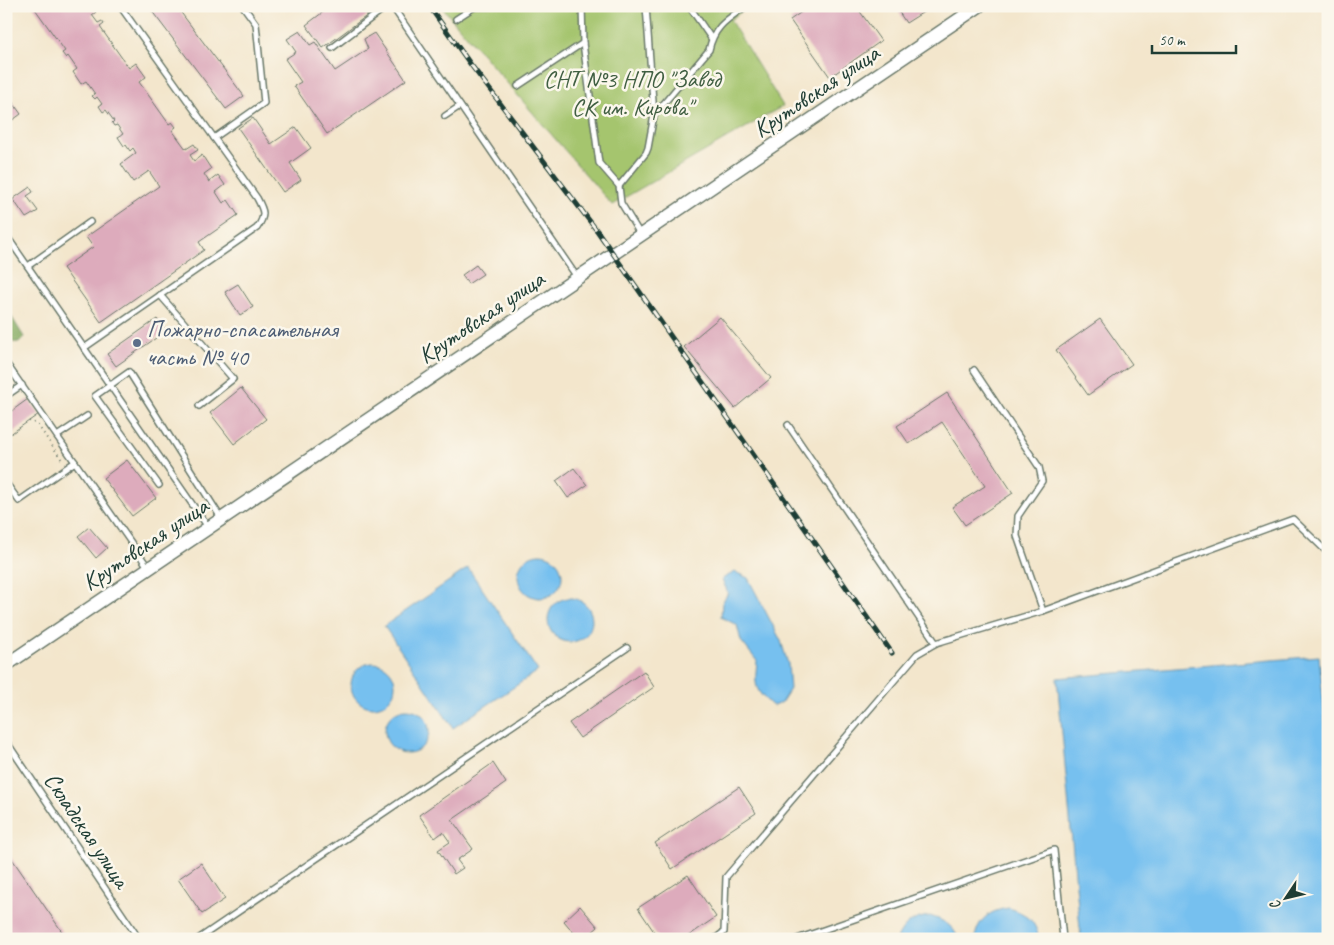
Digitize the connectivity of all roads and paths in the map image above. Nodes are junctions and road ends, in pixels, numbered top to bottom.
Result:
1 (120, 6) edge
2 (243, 6) edge
3 (387, 6) edge
4 (392, 6) edge
5 (476, 6) edge
6 (582, 6) edge
7 (646, 6) edge
8 (689, 6) edge
9 (746, 6) edge
10 (979, 6) edge
11 (456, 19) dead end
12 (711, 38) junction
13 (583, 43) junction
14 (332, 48) dead end
15 (518, 86) dead end
16 (460, 106) junction
17 (654, 115) junction
18 (444, 116) dead end
19 (214, 138) junction
20 (618, 186) junction
21 (90, 222) dead end
22 (6, 235) edge
23 (641, 235) junction
24 (28, 266) junction
25 (578, 278) junction
26 (160, 295) junction
27 (84, 348) junction
28 (6, 363) edge
29 (974, 370) dead end
30 (22, 385) junction
31 (110, 385) junction
32 (6, 396) edge
33 (199, 406) dead end
34 (87, 416) dead end
35 (29, 421) dead end
36 (788, 426) dead end
37 (57, 436) junction
38 (75, 462) junction
39 (68, 468) junction
40 (6, 483) edge
41 (160, 485) dead end
42 (221, 518) junction
43 (208, 527) junction
44 (1328, 554) edge
45 (149, 567) junction
46 (1043, 611) junction
47 (936, 643) junction
48 (627, 648) dead end
49 (6, 665) edge
50 (6, 741) edge
51 (139, 939) edge
52 (198, 939) edge
53 (715, 939) edge
54 (796, 939) edge
55 (1063, 939) edge

1 - 19 lane
2 - 19 lane
3 - 14 lane
4 - 16 lane
5 - 11 lane
6 - 13 lane
7 - 17 lane
8 - 12 lane
9 - 12 lane
10 - 23 street, Крутовская улица
12 - 17 lane
13 - 15 lane
13 - 20 lane
16 - 18 lane
16 - 25 lane
17 - 20 lane
19 - 26 lane
20 - 23 lane
21 - 24 lane
22 - 24 lane
23 - 25 street, Крутовская улица
24 - 27 lane
25 - 42 street, Крутовская улица
26 - 27 lane
26 - 33 lane
27 - 31 lane
28 - 30 lane
29 - 46 lane
30 - 32 lane
30 - 37 lane
31 - 41 lane
31 - 42 lane
31 - 43 lane
34 - 37 lane
35 - 39 path
36 - 47 lane
37 - 38 lane
38 - 39 lane
38 - 45 lane
39 - 40 lane
42 - 43 street, Крутовская улица
43 - 45 street, Крутовская улица
44 - 46 lane
45 - 49 street, Крутовская улица
46 - 47 lane
47 - 53 lane
48 - 52 lane
50 - 51 lane, Складская улица
54 - 55 lane

